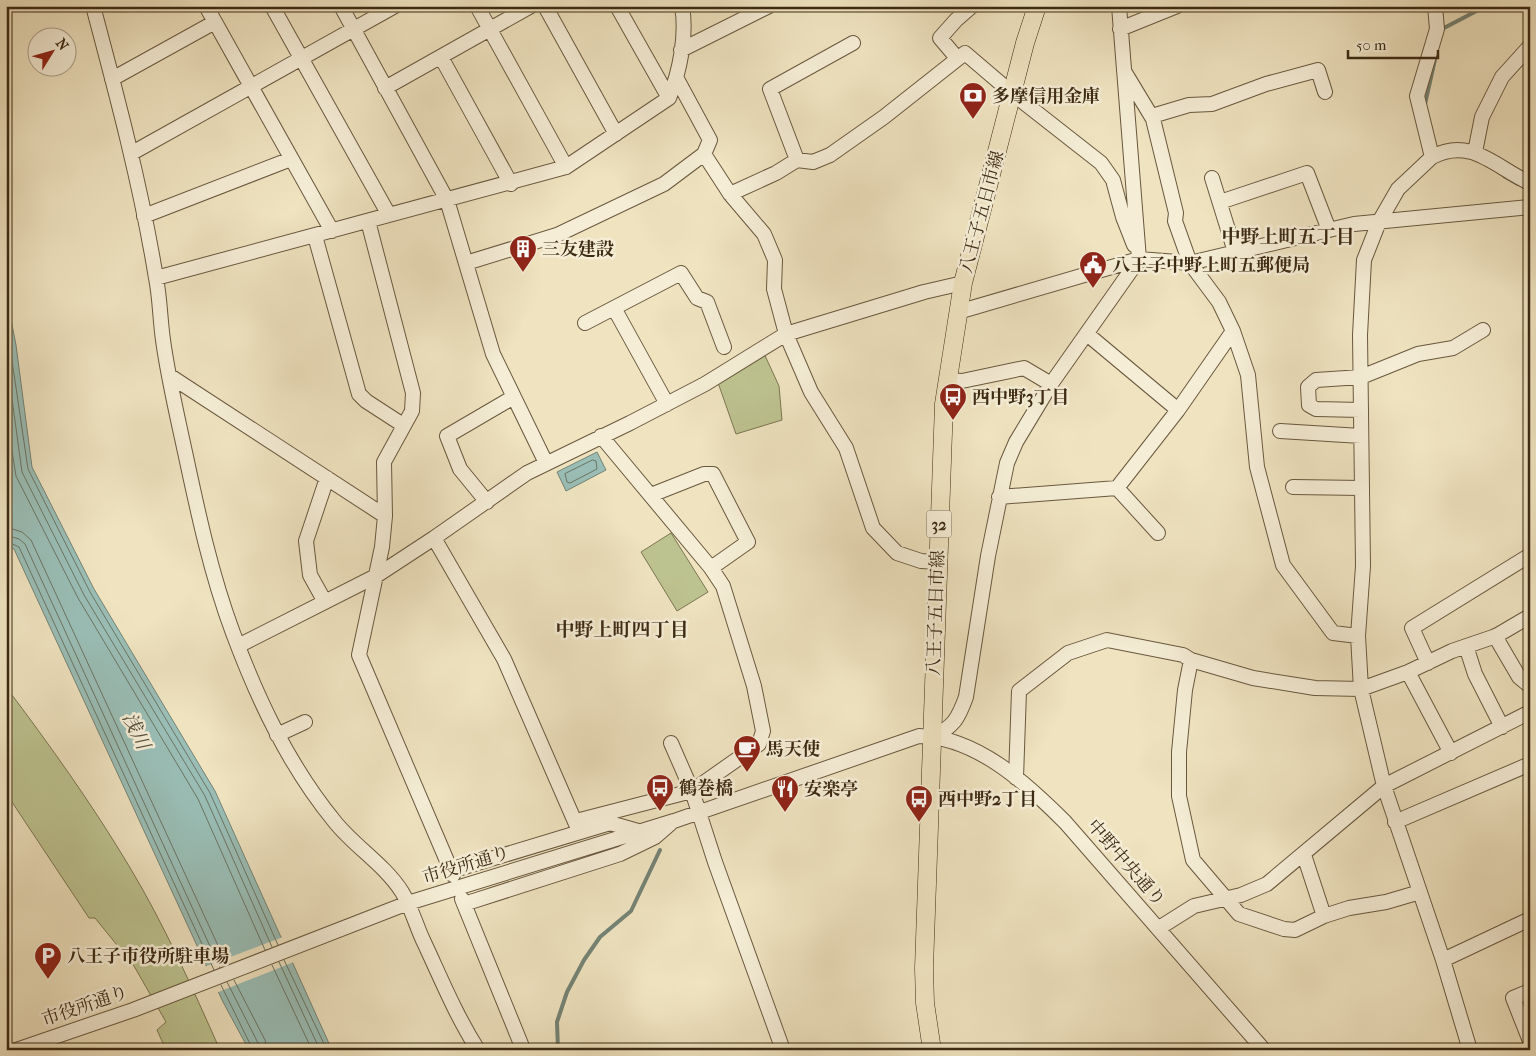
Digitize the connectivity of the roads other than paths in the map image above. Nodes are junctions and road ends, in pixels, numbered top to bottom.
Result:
1 (93, 6) edge
2 (206, 6) edge
3 (272, 6) edge
4 (340, 6) edge
5 (394, 6) edge
6 (477, 6) edge
7 (531, 6) edge
8 (545, 6) edge
9 (617, 6) edge
10 (682, 6) edge
11 (769, 6) edge
12 (972, 6) edge
13 (1037, 6) edge
14 (1119, 6) edge
15 (1177, 6) edge
16 (1435, 6) edge
17 (214, 22) junction
18 (353, 29) junction
19 (1120, 29) junction
20 (490, 30) junction
21 (853, 43) dead end
22 (1530, 46) edge
23 (681, 50) junction
24 (441, 57) junction
25 (301, 58) junction
26 (957, 58) junction
27 (1123, 70) junction
28 (112, 79) junction
29 (677, 79) junction
30 (251, 86) junction
31 (386, 88) junction
32 (1325, 92) dead end
33 (1013, 94) junction
34 (669, 98) junction
35 (1152, 116) junction
36 (616, 134) junction
37 (132, 152) junction
38 (1475, 152) junction
39 (704, 154) junction
40 (1432, 157) junction
41 (291, 158) junction
42 (797, 160) junction
43 (566, 167) junction
44 (1212, 178) dead end
45 (1530, 183) edge
46 (510, 184) junction
47 (730, 194) junction
48 (446, 200) junction
49 (1220, 202) junction
50 (1530, 207) edge
51 (389, 215) junction
52 (144, 216) junction
53 (368, 221) junction
54 (1379, 222) junction
55 (1329, 230) junction
56 (332, 231) junction
57 (315, 236) junction
58 (1235, 252) junction
59 (1139, 259) junction
60 (466, 263) junction
61 (1190, 263) junction
62 (156, 278) junction
63 (963, 283) junction
64 (614, 308) junction
65 (958, 312) junction
66 (585, 323) dead end
67 (1483, 330) dead end
68 (1233, 331) junction
69 (786, 334) junction
70 (1087, 334) junction
71 (724, 347) dead end
72 (170, 376) junction
73 (1360, 377) junction
74 (947, 380) junction
75 (1051, 384) junction
76 (512, 398) junction
77 (667, 404) junction
78 (1178, 410) junction
79 (1361, 410) junction
80 (403, 425) junction
81 (1280, 431) dead end
82 (601, 436) junction
83 (1361, 436) junction
84 (546, 463) junction
85 (327, 478) junction
86 (1293, 487) dead end
87 (1117, 488) junction
88 (1362, 488) junction
89 (651, 496) junction
90 (999, 497) junction
91 (487, 502) junction
92 (385, 516) junction
93 (1158, 533) dead end
94 (434, 538) junction
95 (1527, 557) dead end
96 (938, 562) junction
97 (712, 568) junction
98 (376, 576) junction
99 (325, 602) junction
100 (1530, 616) edge
101 (1358, 636) junction
102 (1495, 636) junction
103 (238, 646) junction
104 (1466, 646) junction
105 (1191, 660) junction
106 (1428, 662) junction
107 (1408, 672) junction
108 (1524, 673) edge
109 (1530, 686) edge
110 (1361, 689) junction
111 (1530, 712) edge
112 (305, 722) dead end
113 (1502, 727) junction
114 (277, 735) junction
115 (933, 736) junction
116 (671, 743) dead end
117 (1451, 753) junction
118 (1530, 764) edge
119 (1016, 778) junction
120 (1384, 786) junction
121 (692, 791) junction
122 (697, 812) junction
123 (674, 821) junction
124 (1395, 822) junction
125 (577, 826) junction
126 (638, 831) junction
127 (1304, 855) junction
128 (1420, 892) junction
129 (1226, 899) junction
130 (406, 904) junction
131 (1324, 916) junction
132 (1530, 919) edge
133 (1159, 928) junction
134 (1443, 960) junction
135 (1530, 991) edge
136 (1530, 1040) edge
137 (16, 1050) edge
138 (478, 1050) edge
139 (520, 1050) edge
140 (783, 1050) edge
141 (932, 1050) edge
142 (1264, 1050) edge
143 (1470, 1050) edge

1 - 28 street
2 - 17 street
3 - 25 street
4 - 18 street
5 - 18 street
6 - 20 street
7 - 20 street
8 - 36 street
9 - 34 street
10 - 23 street
11 - 23 street
12 - 26 street
13 - 33 main road, 八王子五日市線 / 32
14 - 19 street
15 - 19 street
16 - 40 street
17 - 28 street
17 - 30 street
18 - 25 street
18 - 31 street
19 - 27 street
20 - 24 street
20 - 43 street
21 - 42 street
22 - 38 street
23 - 29 street
24 - 31 street
24 - 46 street
25 - 30 street
25 - 51 street
26 - 33 street
26 - 42 street
27 - 35 street
27 - 59 street
28 - 37 street
29 - 34 street
29 - 39 street
30 - 37 street
30 - 41 street
31 - 48 street
32 - 35 street
33 - 59 street
33 - 63 main road, 八王子五日市線 / 32
34 - 36 street
35 - 61 street
36 - 43 street
37 - 52 street
38 - 40 street
38 - 45 street
39 - 47 street
39 - 60 street
40 - 54 street
41 - 52 street
41 - 56 street
42 - 47 street
43 - 46 street
44 - 49 street
46 - 48 street
47 - 69 street
48 - 51 street
48 - 60 street
49 - 55 street
49 - 58 street
50 - 54 street
51 - 53 street
52 - 62 street
53 - 56 street
53 - 80 street
54 - 55 street
54 - 73 street
55 - 58 street
56 - 57 street
57 - 62 street
57 - 80 street
58 - 61 street
59 - 61 street
59 - 65 street
59 - 70 street
60 - 76 street
61 - 68 street
62 - 72 street
63 - 65 main road, 八王子五日市線 / 32
63 - 69 street
64 - 66 street
64 - 71 street
64 - 77 street
65 - 74 main road, 八王子五日市線 / 32
67 - 73 street
68 - 78 street
68 - 101 street
69 - 77 street
69 - 96 street
70 - 75 street
70 - 78 street
72 - 85 street
72 - 103 street
73 - 79 street
73 - 79 street
74 - 75 street
74 - 96 main road, 八王子五日市線 / 32
75 - 90 street
76 - 84 street
76 - 91 street
77 - 82 street
78 - 87 street
79 - 83 street
80 - 92 street
81 - 83 street
82 - 84 street
82 - 89 street
83 - 88 street
84 - 91 street
85 - 92 street
85 - 99 street
86 - 88 street
87 - 90 street
87 - 93 street
88 - 101 street
89 - 97 street
89 - 97 street
90 - 115 street
91 - 94 street
92 - 98 street
94 - 98 street
94 - 125 street
95 - 106 street
96 - 115 main road, 八王子五日市線 / 32
97 - 121 street
98 - 99 street
98 - 125 street
99 - 103 street
100 - 102 street
101 - 110 street
102 - 104 street
102 - 108 street
103 - 114 street
104 - 106 street
104 - 113 street
105 - 110 street
105 - 119 street
105 - 129 street
106 - 107 street
107 - 110 street
107 - 117 street
108 - 109 street
110 - 120 street
111 - 113 street
112 - 114 street
113 - 117 street
114 - 130 street
115 - 119 street, 中野中央通り
115 - 122 street, 市役所通り
115 - 141 main road, 八王子五日市線 / 32
116 - 121 street
117 - 120 street
118 - 124 street
119 - 133 street, 中野中央通り
120 - 124 street
120 - 127 street
121 - 122 street
121 - 125 street
122 - 123 street, 市役所通り
122 - 140 street
123 - 126 street, 市役所通り
123 - 139 street
124 - 128 street
125 - 126 street
126 - 130 street, 市役所通り
127 - 129 street
127 - 131 street
128 - 131 street
128 - 134 street
129 - 131 street
129 - 133 street
130 - 137 street, 市役所通り
130 - 138 street
132 - 134 street
133 - 142 street, 中野中央通り
134 - 143 street
135 - 136 street

